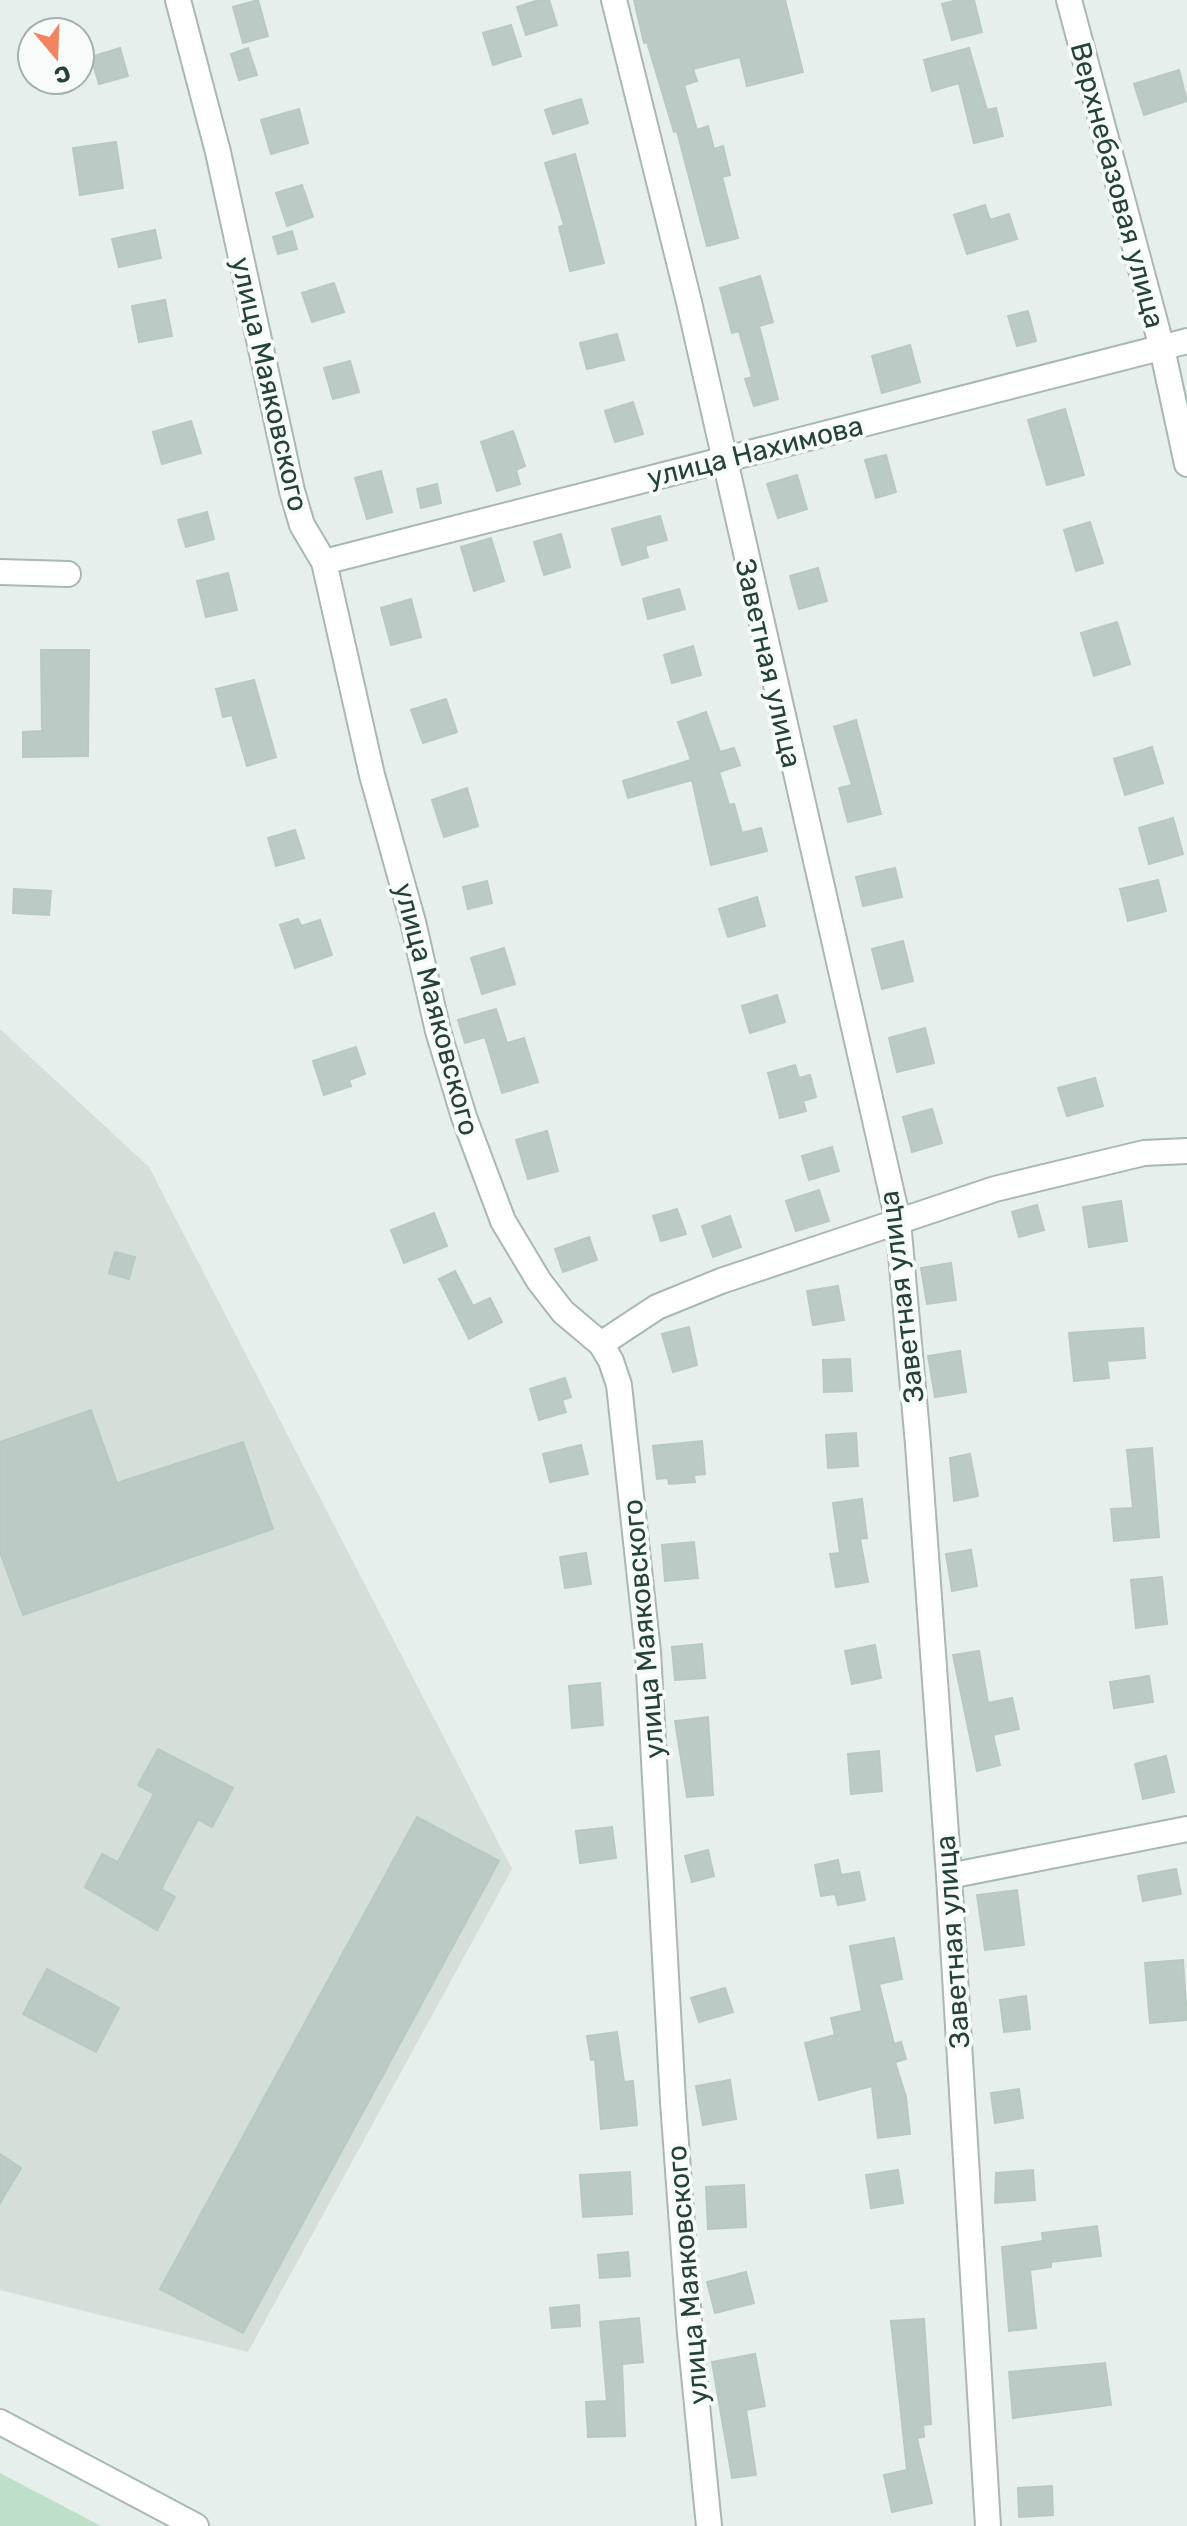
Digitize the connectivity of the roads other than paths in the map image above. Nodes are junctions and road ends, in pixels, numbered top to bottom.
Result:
1 (178, 0) edge
2 (614, 0) edge
3 (1069, 0) edge
4 (1187, 341) edge
5 (1162, 348) junction
6 (724, 459) junction
7 (1187, 464) edge
8 (324, 562) junction
9 (0, 572) edge
10 (68, 574) dead end
11 (1187, 1151) edge
12 (898, 1221) junction
13 (601, 1344) junction
14 (1187, 1829) edge
15 (949, 1876) junction
16 (0, 2422) edge
17 (196, 2526) edge
18 (709, 2526) edge
19 (988, 2526) edge

1 - 8 street, улица Маяковского
2 - 6 street, Заветная улица
3 - 5 street, Верхнебазовая улица
4 - 5 street, улица Нахимова
5 - 6 street, улица Нахимова
5 - 7 street, Верхнебазовая улица
6 - 8 street, улица Нахимова
6 - 12 street, Заветная улица
8 - 13 street, улица Маяковского
9 - 10 street
11 - 12 street
12 - 13 street
12 - 15 street, Заветная улица
13 - 18 street, улица Маяковского
14 - 15 street
15 - 19 street, Заветная улица
16 - 17 street

